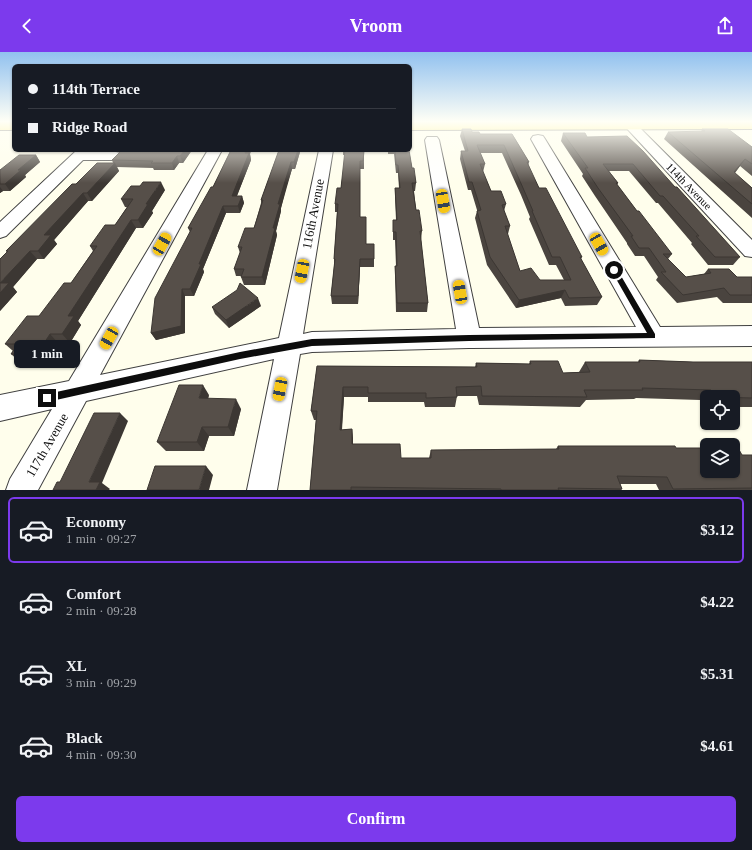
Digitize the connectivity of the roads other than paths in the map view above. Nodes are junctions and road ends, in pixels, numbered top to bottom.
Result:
1 (432, 141) edge
2 (539, 141) edge
3 (646, 141) edge
4 (214, 152) edge
5 (326, 152) edge
6 (82, 153) edge
7 (116, 156) edge
8 (0, 232) edge
9 (752, 251) edge
10 (653, 336) junction
11 (752, 336) edge
12 (469, 338) junction
13 (288, 346) junction
14 (78, 391) junction
15 (0, 408) edge
16 (21, 490) edge
17 (262, 490) edge

1 - 12 street
2 - 10 street
3 - 9 street, 114th Avenue
4 - 14 street, 117th Avenue
5 - 13 street, 116th Avenue
6 - 7 street
6 - 8 street
10 - 11 street
10 - 12 street
12 - 13 street
13 - 14 street
13 - 17 street, 116th Avenue
14 - 15 street
14 - 16 street, 117th Avenue

